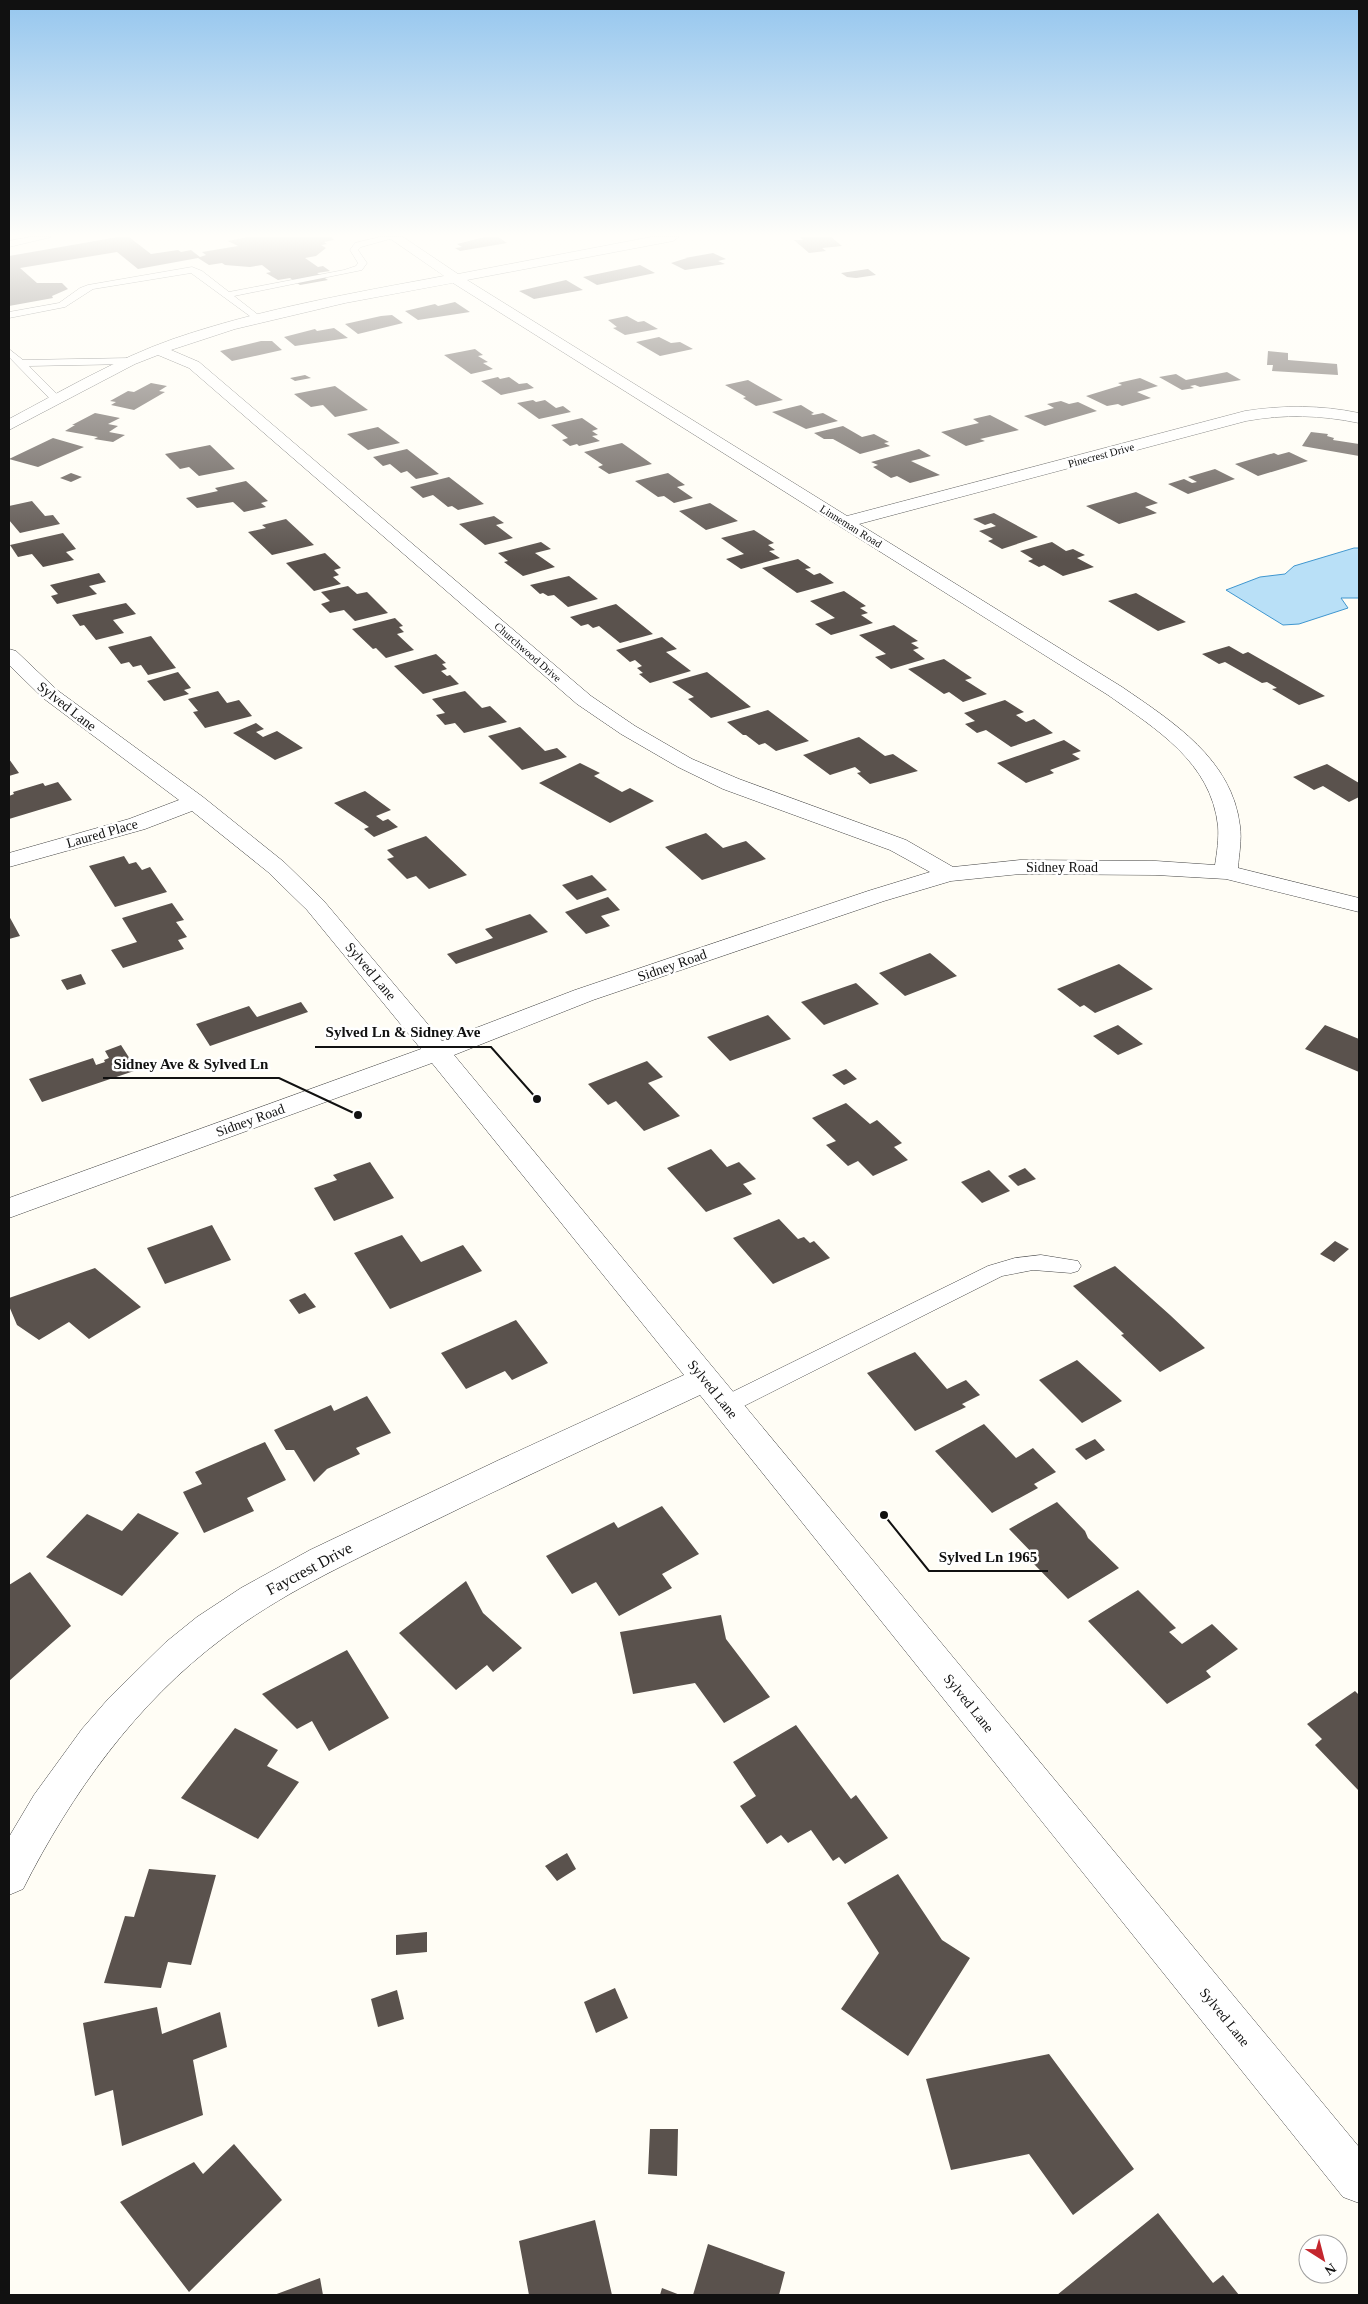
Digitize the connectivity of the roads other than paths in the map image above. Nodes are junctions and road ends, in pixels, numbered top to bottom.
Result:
1 (172, 345) edge
2 (563, 345) edge
3 (157, 350) junction
4 (13, 358) edge
5 (130, 361) junction
6 (56, 399) junction
7 (1359, 418) edge
8 (9, 425) edge
9 (845, 522) junction
10 (9, 656) edge
11 (195, 802) junction
12 (9, 860) edge
13 (1226, 872) junction
14 (950, 874) junction
15 (1359, 905) edge
16 (437, 1052) junction
17 (9, 1208) edge
18 (1071, 1266) dead end
19 (716, 1392) junction
20 (9, 1876) edge
21 (1359, 2181) edge

1 - 3 street
2 - 9 street, Linneman Road
3 - 5 street
3 - 14 street, Churchwood Drive
4 - 5 lane
4 - 6 lane
5 - 6 street
6 - 8 street
7 - 9 street, Pinecrest Drive
9 - 13 street, Linneman Road
10 - 11 street, Sylved Lane
11 - 12 street, Laured Place
11 - 16 street, Sylved Lane
13 - 14 street, Sidney Road
13 - 15 street, Sidney Road
14 - 16 street, Sidney Road
16 - 17 street, Sidney Road
16 - 19 street, Sylved Lane
18 - 19 lane
19 - 20 street, Faycrest Drive
19 - 21 street, Sylved Lane

